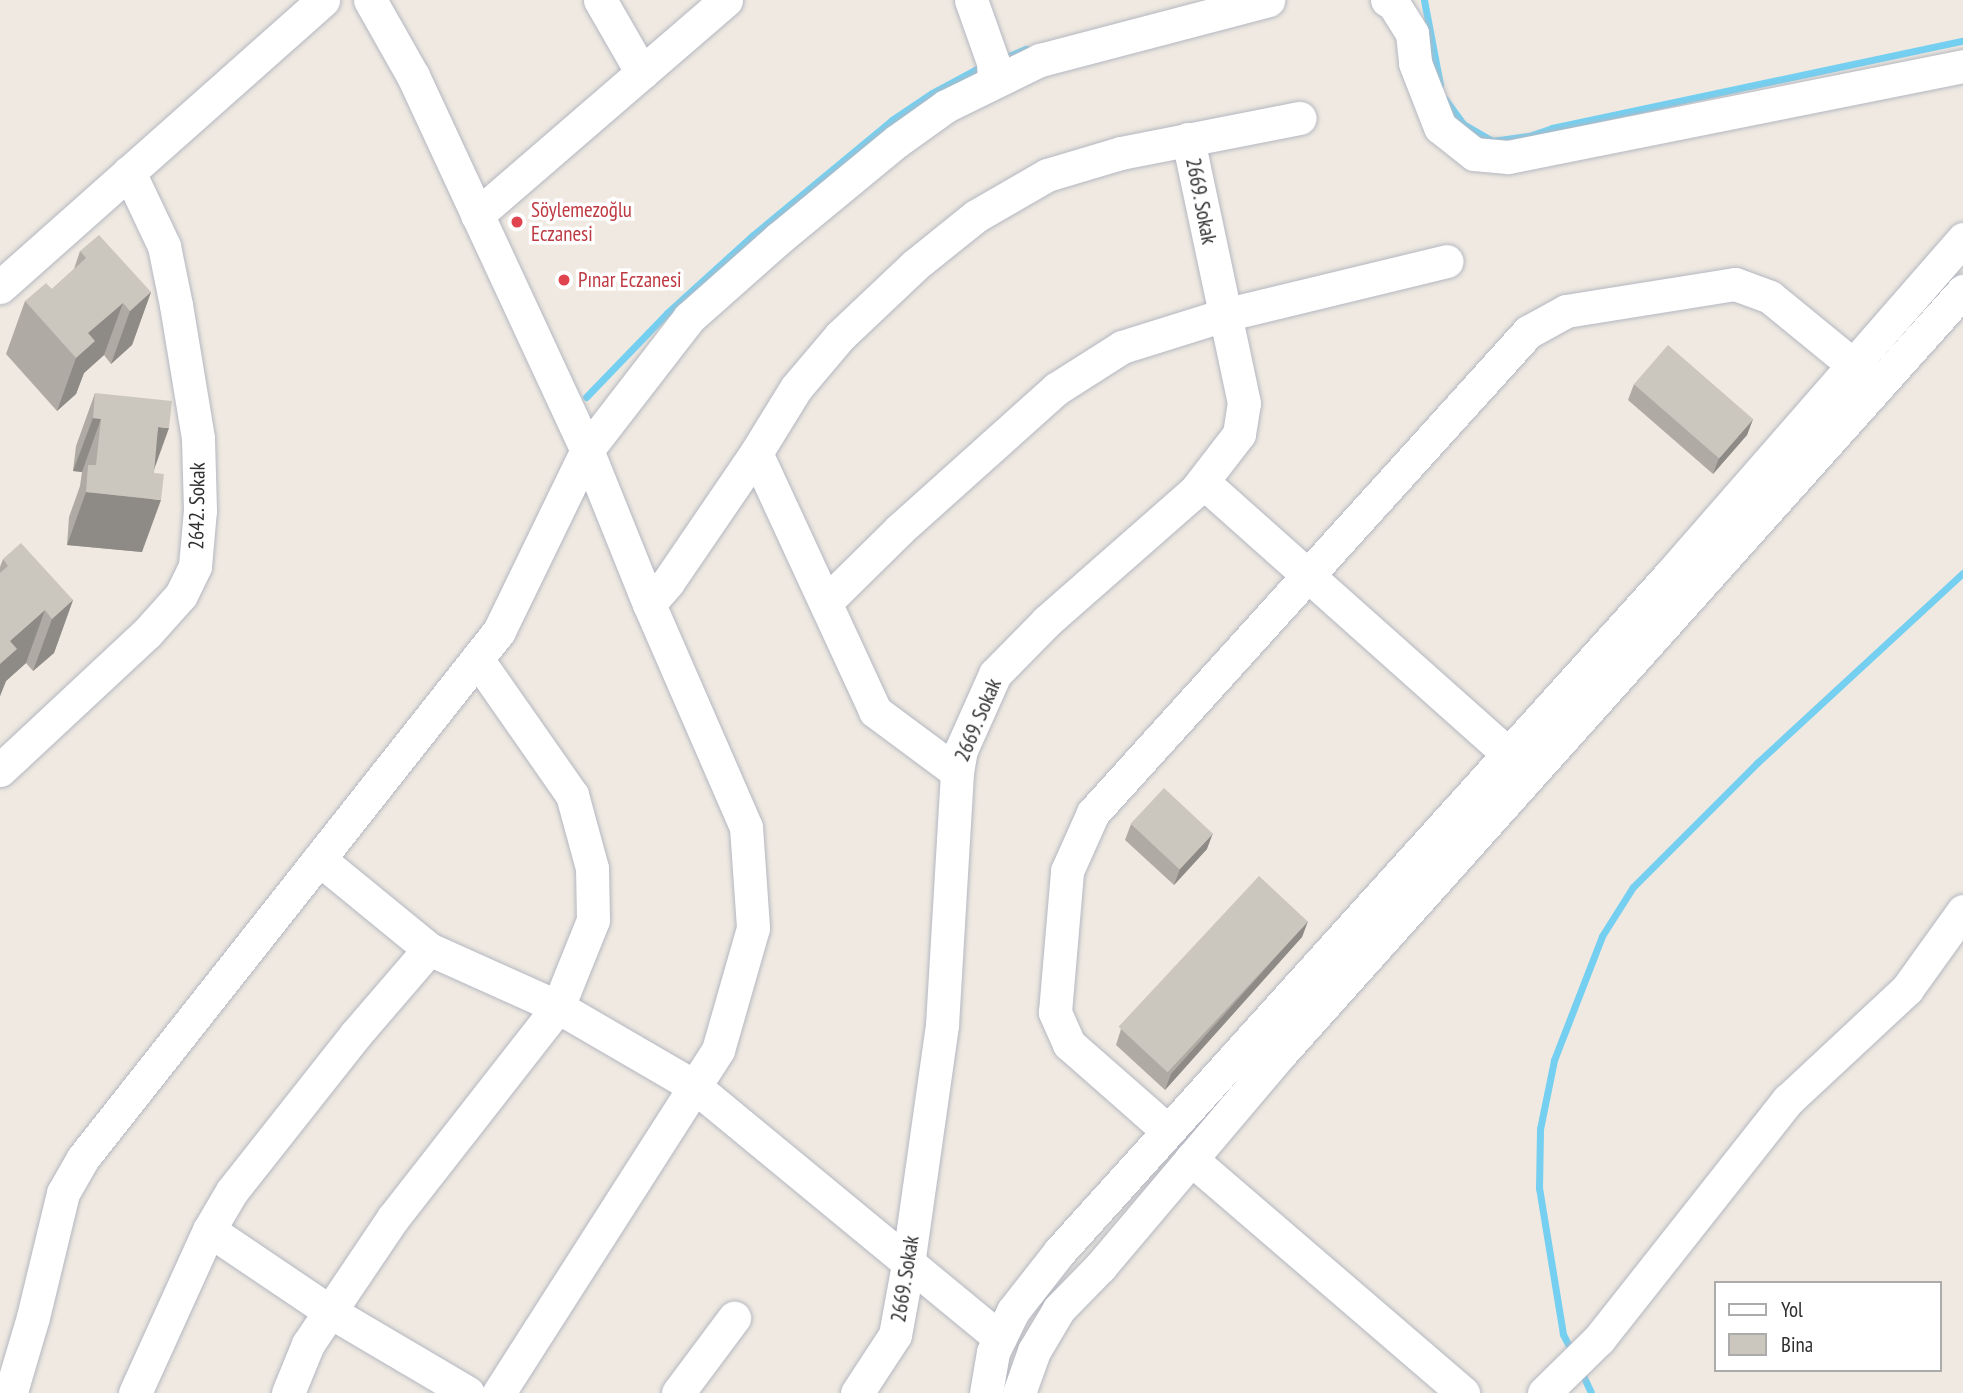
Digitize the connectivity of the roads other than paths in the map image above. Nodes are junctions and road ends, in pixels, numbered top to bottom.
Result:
1 (323, 0) edge
2 (370, 0) edge
3 (600, 0) edge
4 (726, 0) edge
5 (971, 0) edge
6 (1268, 0) edge
7 (1387, 0) edge
8 (1963, 66) edge
9 (642, 73) junction
10 (994, 81) junction
11 (1300, 118) dead end
12 (1188, 139) junction
13 (129, 172) junction
14 (477, 215) junction
15 (1963, 239) edge
16 (1447, 261) dead end
17 (0, 287) edge
18 (1963, 291) edge
19 (1224, 315) junction
20 (1853, 365) junction
21 (587, 450) junction
22 (756, 453) junction
23 (1203, 482) junction
24 (1307, 575) junction
25 (826, 602) junction
26 (649, 604) junction
27 (477, 659) junction
28 (1508, 754) junction
29 (0, 770) edge
30 (957, 772) junction
31 (319, 859) junction
32 (1963, 911) edge
33 (429, 949) junction
34 (558, 1006) junction
35 (694, 1086) junction
36 (1168, 1132) junction
37 (1191, 1159) junction
38 (209, 1230) junction
39 (908, 1265) junction
40 (329, 1311) junction
41 (734, 1318) dead end
42 (1000, 1338) junction
43 (7, 1393) edge
44 (135, 1393) edge
45 (289, 1393) edge
46 (468, 1393) edge
47 (499, 1393) edge
48 (678, 1393) edge
49 (857, 1393) edge
50 (986, 1393) edge
51 (1018, 1393) edge
52 (1463, 1393) edge
53 (1544, 1393) edge

1 - 13 street
2 - 14 street
3 - 9 street
4 - 9 street
5 - 10 street
6 - 10 street
7 - 8 street
9 - 14 street
10 - 21 street
11 - 12 street
12 - 19 street, 2669. Sokak
12 - 22 street
13 - 17 street
13 - 29 street, 2642. Sokak
14 - 21 street
15 - 20 street
16 - 19 street
18 - 37 street
19 - 23 street, 2669. Sokak
19 - 25 street
20 - 24 street
20 - 28 street
21 - 26 street
21 - 27 street
22 - 25 street
22 - 26 street
23 - 24 street
23 - 30 street, 2669. Sokak
24 - 28 street
24 - 36 street
25 - 30 street
26 - 35 street
27 - 31 street
27 - 34 street
28 - 36 street
30 - 39 street, 2669. Sokak
31 - 33 street
31 - 43 street
32 - 53 street
33 - 34 street
33 - 38 street
34 - 35 street
34 - 40 street
35 - 39 street
35 - 47 street
36 - 42 street
37 - 51 street
37 - 52 street
38 - 40 street
38 - 44 street
39 - 42 street
39 - 49 street, 2669. Sokak
40 - 45 street
40 - 46 street
41 - 48 street
42 - 50 street

